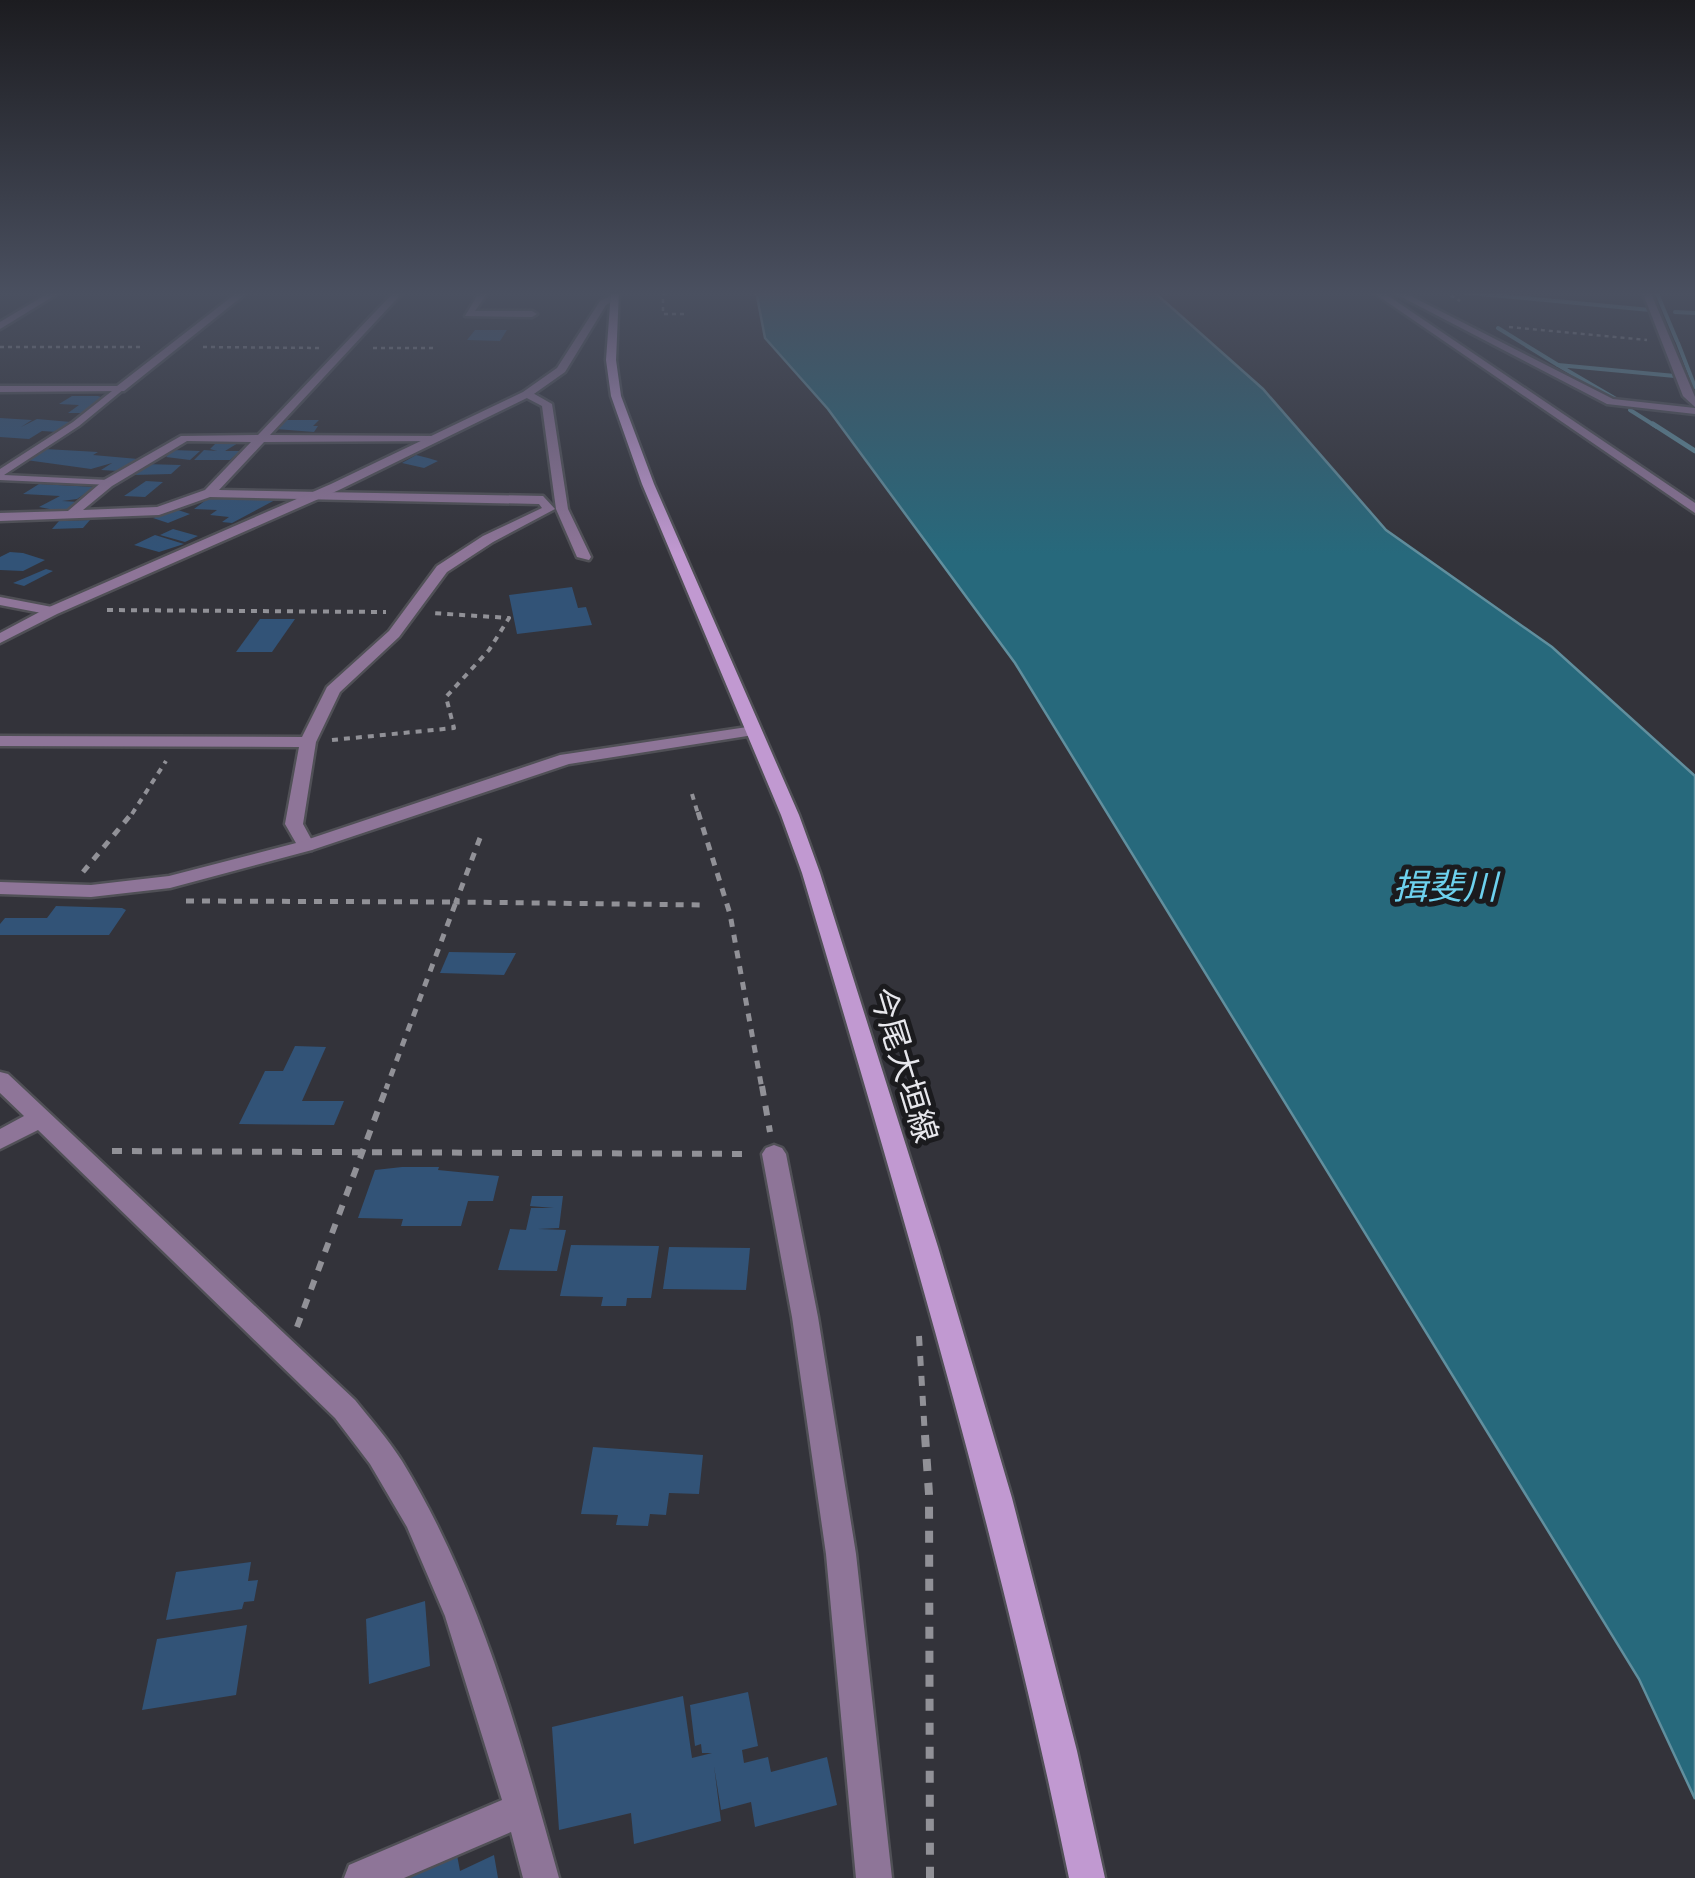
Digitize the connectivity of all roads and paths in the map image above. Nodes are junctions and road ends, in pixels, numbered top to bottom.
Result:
1 (133, 379) edge
2 (316, 379) edge
3 (549, 379) edge
4 (614, 379) edge
5 (1504, 379) edge
6 (1565, 379) edge
7 (1682, 379) edge
8 (0, 388) edge
9 (120, 389) junction
10 (527, 394) junction
11 (1695, 408) edge
12 (260, 437) junction
13 (434, 439) junction
14 (0, 475) edge
15 (108, 483) junction
16 (209, 493) junction
17 (318, 496) junction
18 (1695, 508) edge
19 (70, 514) junction
20 (0, 518) edge
21 (584, 557) dead end
22 (0, 602) edge
23 (70, 604) junction
24 (52, 611) junction
25 (412, 612) junction
26 (0, 639) edge
27 (754, 731) junction
28 (0, 741) edge
29 (179, 742) junction
30 (308, 742) junction
31 (692, 794) dead end
32 (480, 838) dead end
33 (306, 846) junction
34 (170, 882) junction
35 (0, 888) edge
36 (70, 888) junction
37 (456, 902) junction
38 (704, 906) dead end
39 (0, 1080) edge
40 (40, 1118) junction
41 (0, 1140) edge
42 (774, 1154) junction
43 (364, 1155) junction
44 (85, 1162) junction
45 (918, 1326) dead end
46 (277, 1346) junction
47 (522, 1809) junction
48 (362, 1878) edge
49 (541, 1878) edge
50 (874, 1878) edge
51 (930, 1878) edge
52 (1088, 1878) edge

1 - 9 street
2 - 12 street
3 - 10 street
4 - 27 main road, 今尾大垣線
5 - 18 street
6 - 11 street
7 - 11 street
8 - 9 street
9 - 14 lane
10 - 13 street
10 - 21 street
12 - 13 street
12 - 15 street
12 - 16 street
13 - 17 street
14 - 15 lane
15 - 19 street
16 - 17 street
16 - 19 street
17 - 23 street
17 - 25 street
19 - 20 street
22 - 24 street
23 - 24 street
23 - 25 path
24 - 26 street
25 - 30 street
25 - 30 path
27 - 33 street
27 - 52 main road, 今尾大垣線
28 - 29 street
29 - 30 street
29 - 36 path
30 - 33 street
31 - 42 path
32 - 37 path
33 - 34 street
34 - 36 street
34 - 37 path
35 - 36 street
37 - 38 path
37 - 43 path
39 - 40 street
40 - 41 street
40 - 44 street
42 - 43 path
42 - 50 street
43 - 44 path
43 - 46 path
44 - 46 street
45 - 51 path
46 - 47 street
47 - 48 street
47 - 49 street

